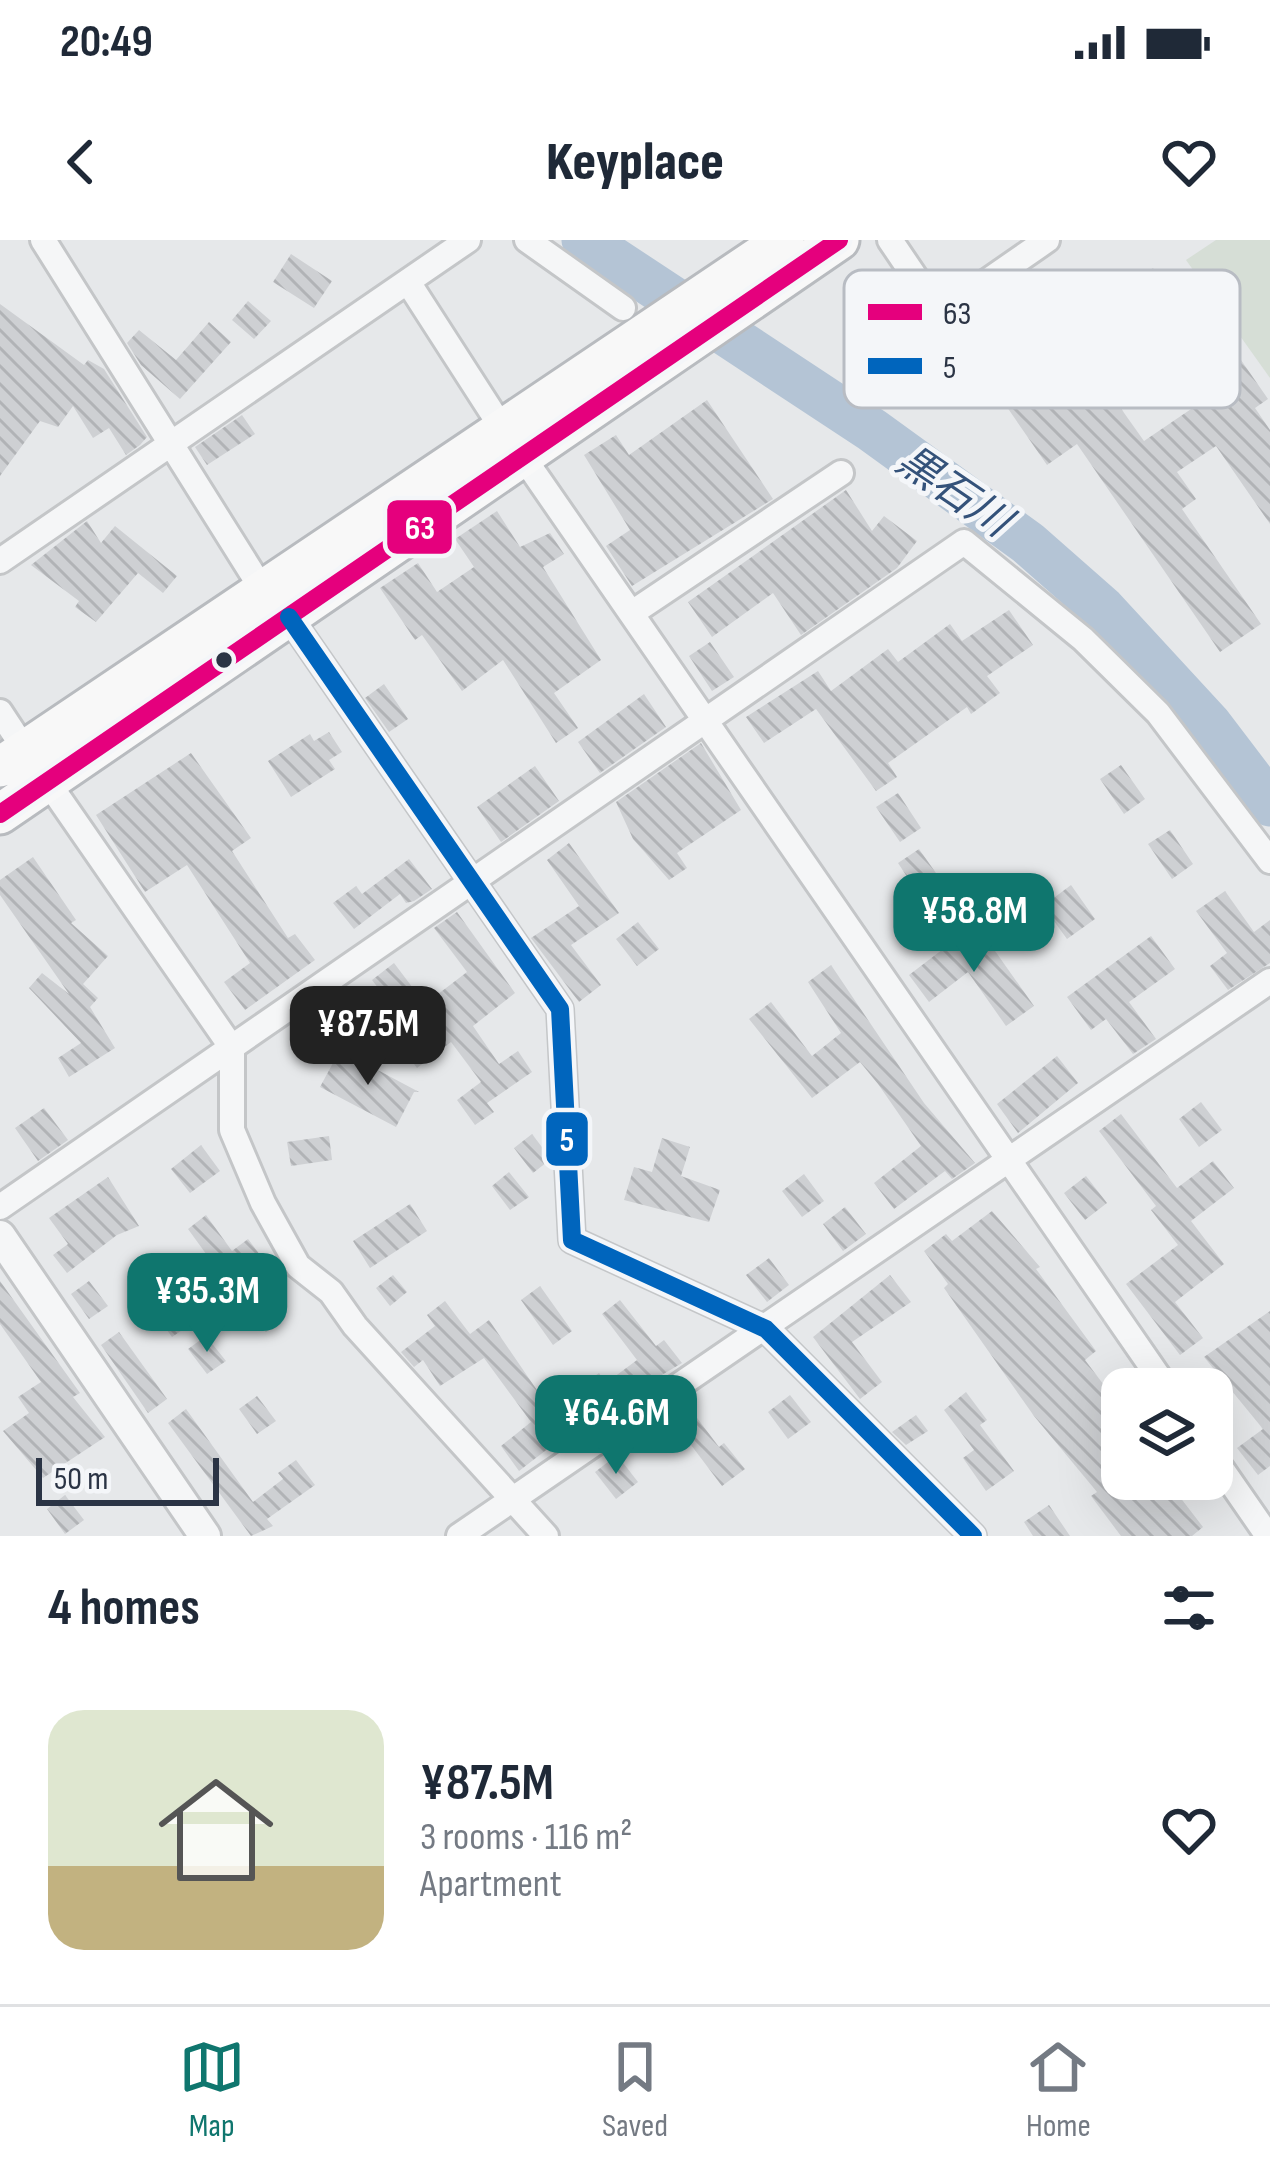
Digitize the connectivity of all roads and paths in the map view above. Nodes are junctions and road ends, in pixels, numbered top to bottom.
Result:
1 (43, 240) edge
2 (468, 240) edge
3 (527, 240) edge
4 (784, 240) edge
5 (839, 240) edge
6 (890, 240) edge
7 (1047, 240) edge
8 (910, 270) edge
9 (1004, 270) edge
10 (408, 282) junction
11 (730, 294) junction
12 (657, 323) junction
13 (512, 441) junction
14 (169, 444) junction
15 (841, 473) dead end
16 (0, 561) edge
17 (275, 603) junction
18 (632, 614) junction
19 (0, 712) edge
20 (707, 722) junction
21 (24, 766) edge
22 (0, 814) edge
23 (1270, 861) edge
24 (472, 885) junction
25 (1270, 981) edge
26 (232, 1048) junction
27 (1010, 1162) junction
28 (0, 1207) edge
29 (0, 1236) edge
30 (766, 1329) junction
31 (1152, 1368) edge
32 (1233, 1485) edge
33 (513, 1498) junction
34 (205, 1536) edge
35 (459, 1536) edge
36 (546, 1536) edge
37 (973, 1536) edge
38 (1268, 1536) edge

1 - 14 street
2 - 10 street
3 - 12 street
4 - 11 highway
5 - 11 highway
6 - 8 street
7 - 9 street
10 - 13 street
10 - 14 street
11 - 12 highway
12 - 13 highway
13 - 17 highway
13 - 18 street
14 - 16 street
14 - 17 street
15 - 18 street
17 - 21 highway
17 - 24 street
18 - 20 street
19 - 21 street
20 - 23 street
20 - 24 street
20 - 27 street
21 - 22 highway
21 - 26 street
24 - 26 street
24 - 30 street
25 - 27 street
26 - 28 street
26 - 33 street
27 - 30 street
27 - 31 street
29 - 34 street
30 - 33 street
30 - 37 street
32 - 38 street
33 - 35 street
33 - 36 street

